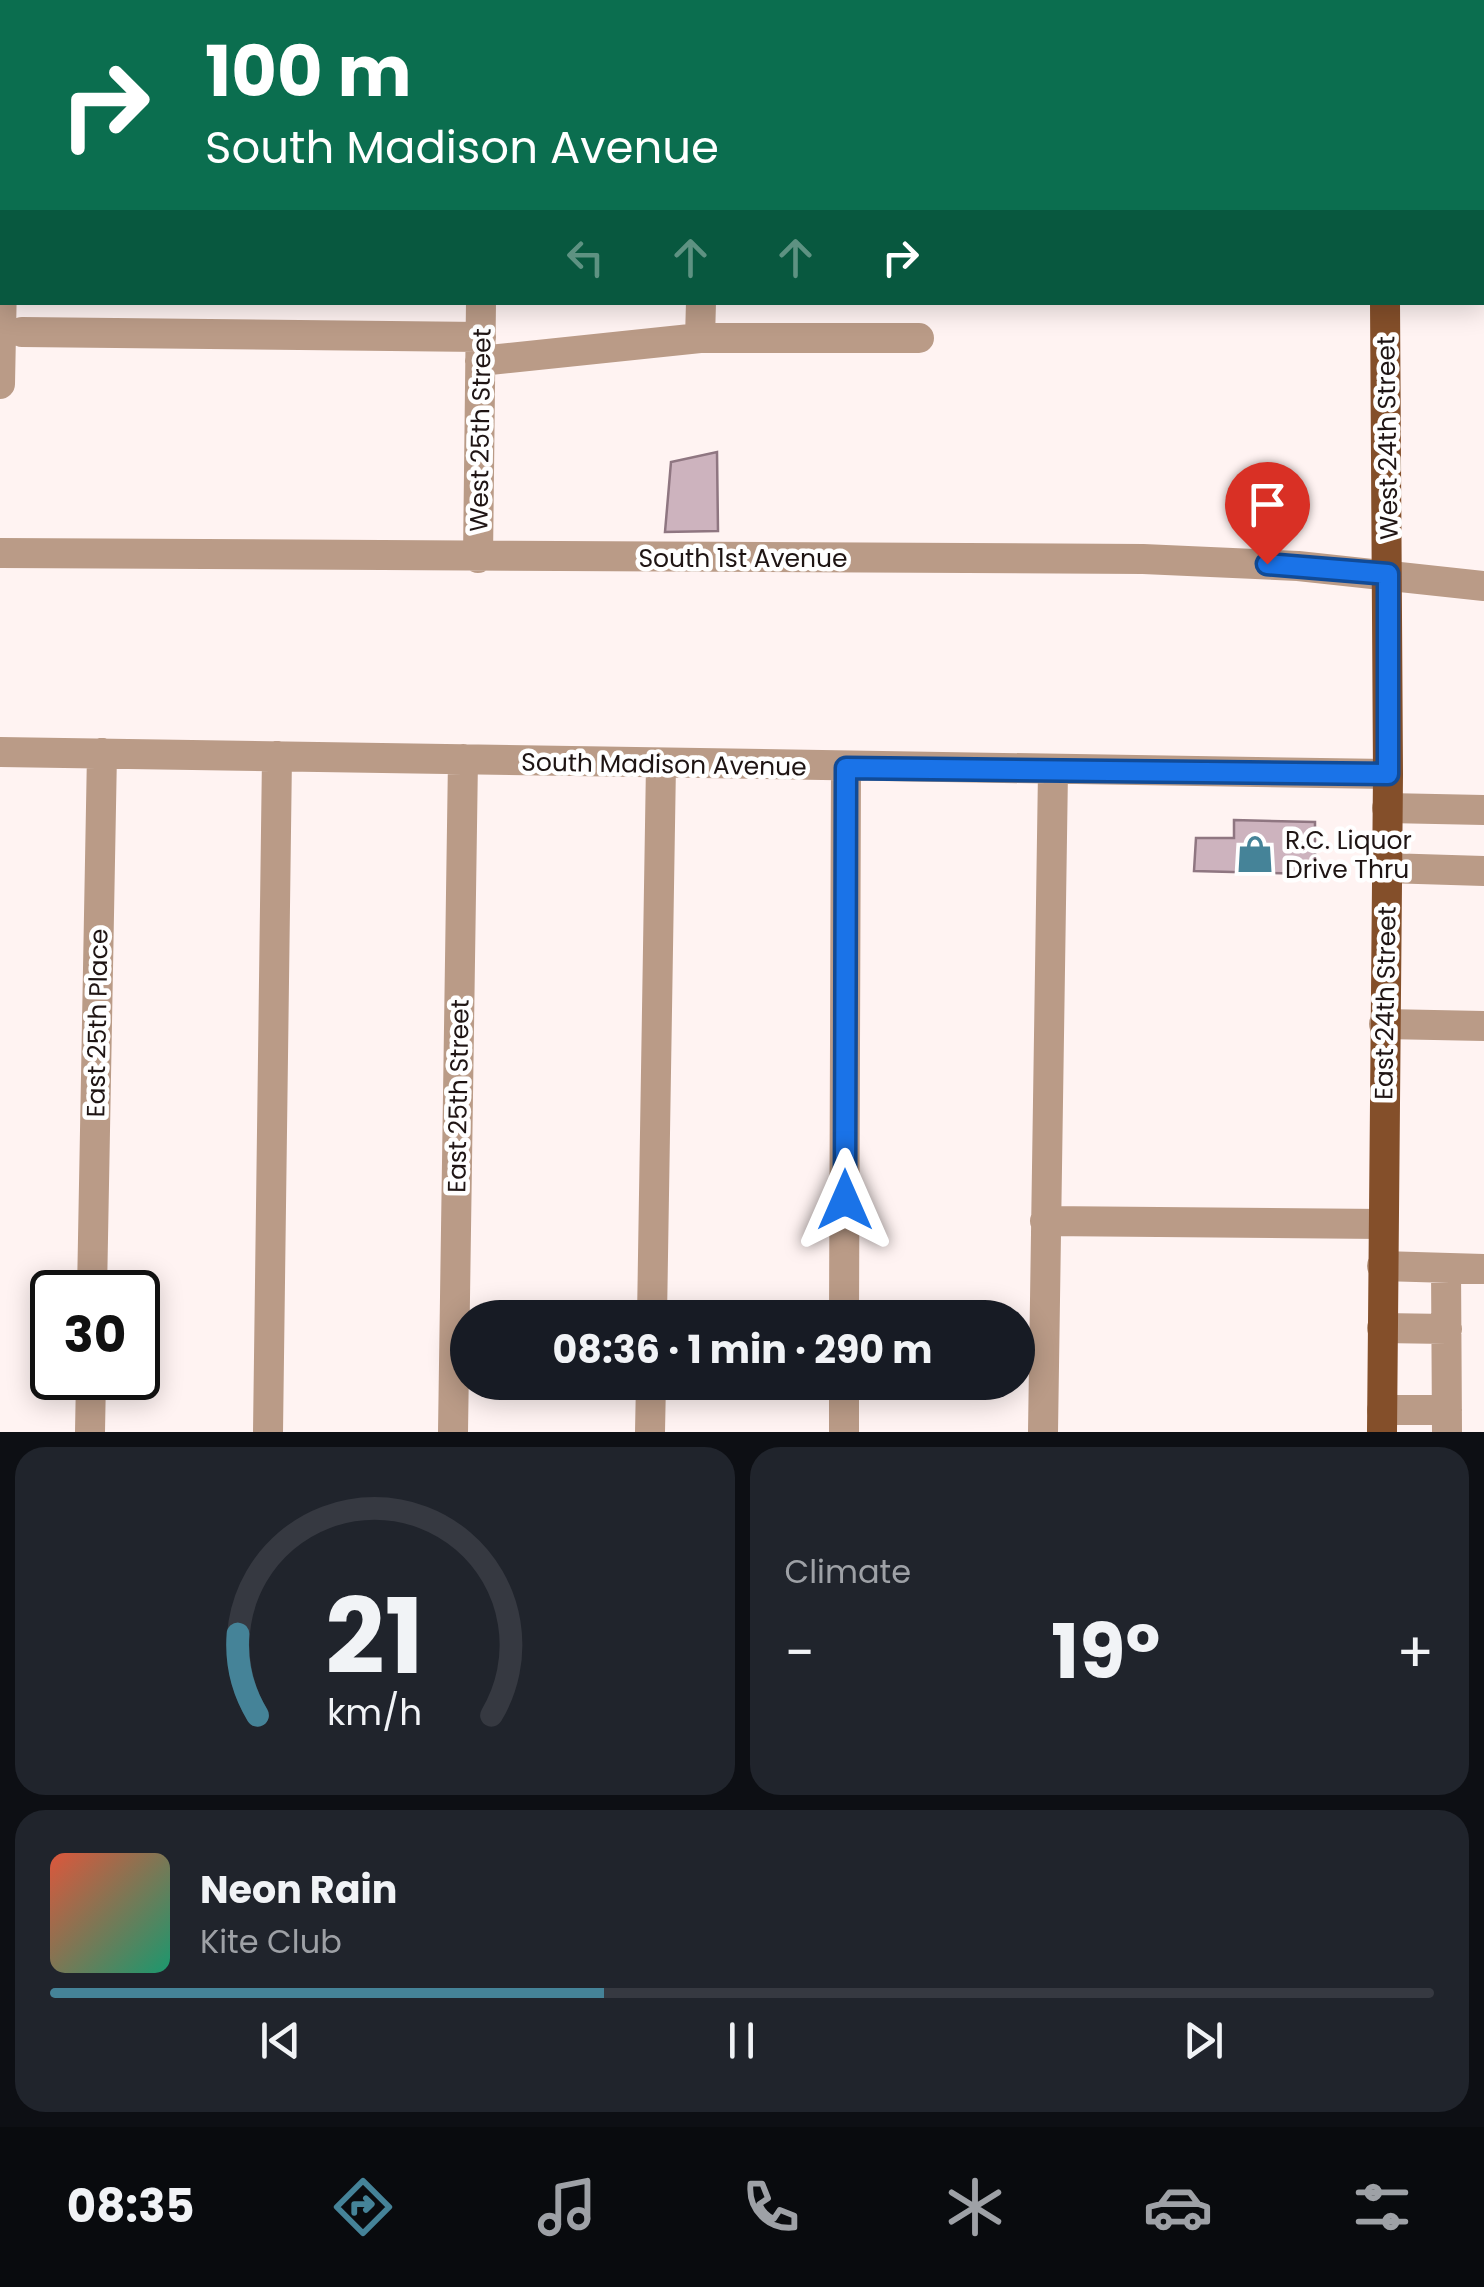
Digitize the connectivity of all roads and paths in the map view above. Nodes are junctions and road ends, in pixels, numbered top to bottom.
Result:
1 (2, 305) edge
2 (481, 305) edge
3 (701, 305) edge
4 (1385, 305) edge
5 (22, 332) dead end
6 (700, 338) junction
7 (920, 338) dead end
8 (481, 349) junction
9 (0, 384) edge
10 (0, 553) edge
11 (478, 558) junction
12 (1388, 574) junction
13 (1484, 586) edge
14 (0, 752) edge
15 (102, 754) junction
16 (277, 756) junction
17 (464, 760) junction
18 (660, 764) junction
19 (846, 768) junction
20 (1053, 770) junction
21 (1388, 774) junction
22 (1387, 808) junction
23 (1484, 810) edge
24 (1386, 868) junction
25 (1484, 871) edge
26 (1384, 1024) junction
27 (1484, 1026) edge
28 (1044, 1221) junction
29 (1383, 1224) junction
30 (1382, 1266) junction
31 (1446, 1268) junction
32 (1484, 1269) edge
33 (92, 1270) edge
34 (652, 1300) edge
35 (844, 1300) edge
36 (1382, 1328) junction
37 (1446, 1329) junction
38 (91, 1400) edge
39 (651, 1400) edge
40 (844, 1400) edge
41 (1382, 1421) edge
42 (1447, 1421) edge
43 (90, 1432) edge
44 (268, 1432) edge
45 (454, 1432) edge
46 (650, 1432) edge
47 (844, 1432) edge
48 (1043, 1432) edge

1 - 9 street
2 - 8 street, West 25th Street
3 - 6 street
4 - 12 main road, West 24th Street
5 - 8 street
6 - 7 street
6 - 8 street
8 - 11 street, West 25th Street
10 - 11 street, South 1st Avenue
11 - 12 street, South 1st Avenue
12 - 13 street, South 1st Avenue
12 - 21 main road, East 24th Street
14 - 15 street, South Madison Avenue
15 - 16 street, South Madison Avenue
15 - 33 street, East 25th Place
16 - 17 street, South Madison Avenue
16 - 44 street
17 - 18 street, South Madison Avenue
17 - 45 street, East 25th Street
18 - 19 street, South Madison Avenue
18 - 34 street
19 - 20 street, South Madison Avenue
19 - 35 street
20 - 21 street, South Madison Avenue
20 - 28 street
21 - 22 main road, East 24th Street
22 - 23 street
22 - 24 main road, East 24th Street
24 - 25 street
24 - 26 main road, East 24th Street
26 - 27 street
26 - 29 main road, East 24th Street
28 - 29 street
28 - 48 street
29 - 30 main road, East 24th Street
30 - 31 street
30 - 36 main road, East 24th Street
31 - 32 street
31 - 37 street
36 - 37 street
36 - 41 main road, East 24th Street
37 - 42 street
38 - 43 street
39 - 46 street
40 - 47 street
41 - 42 street

